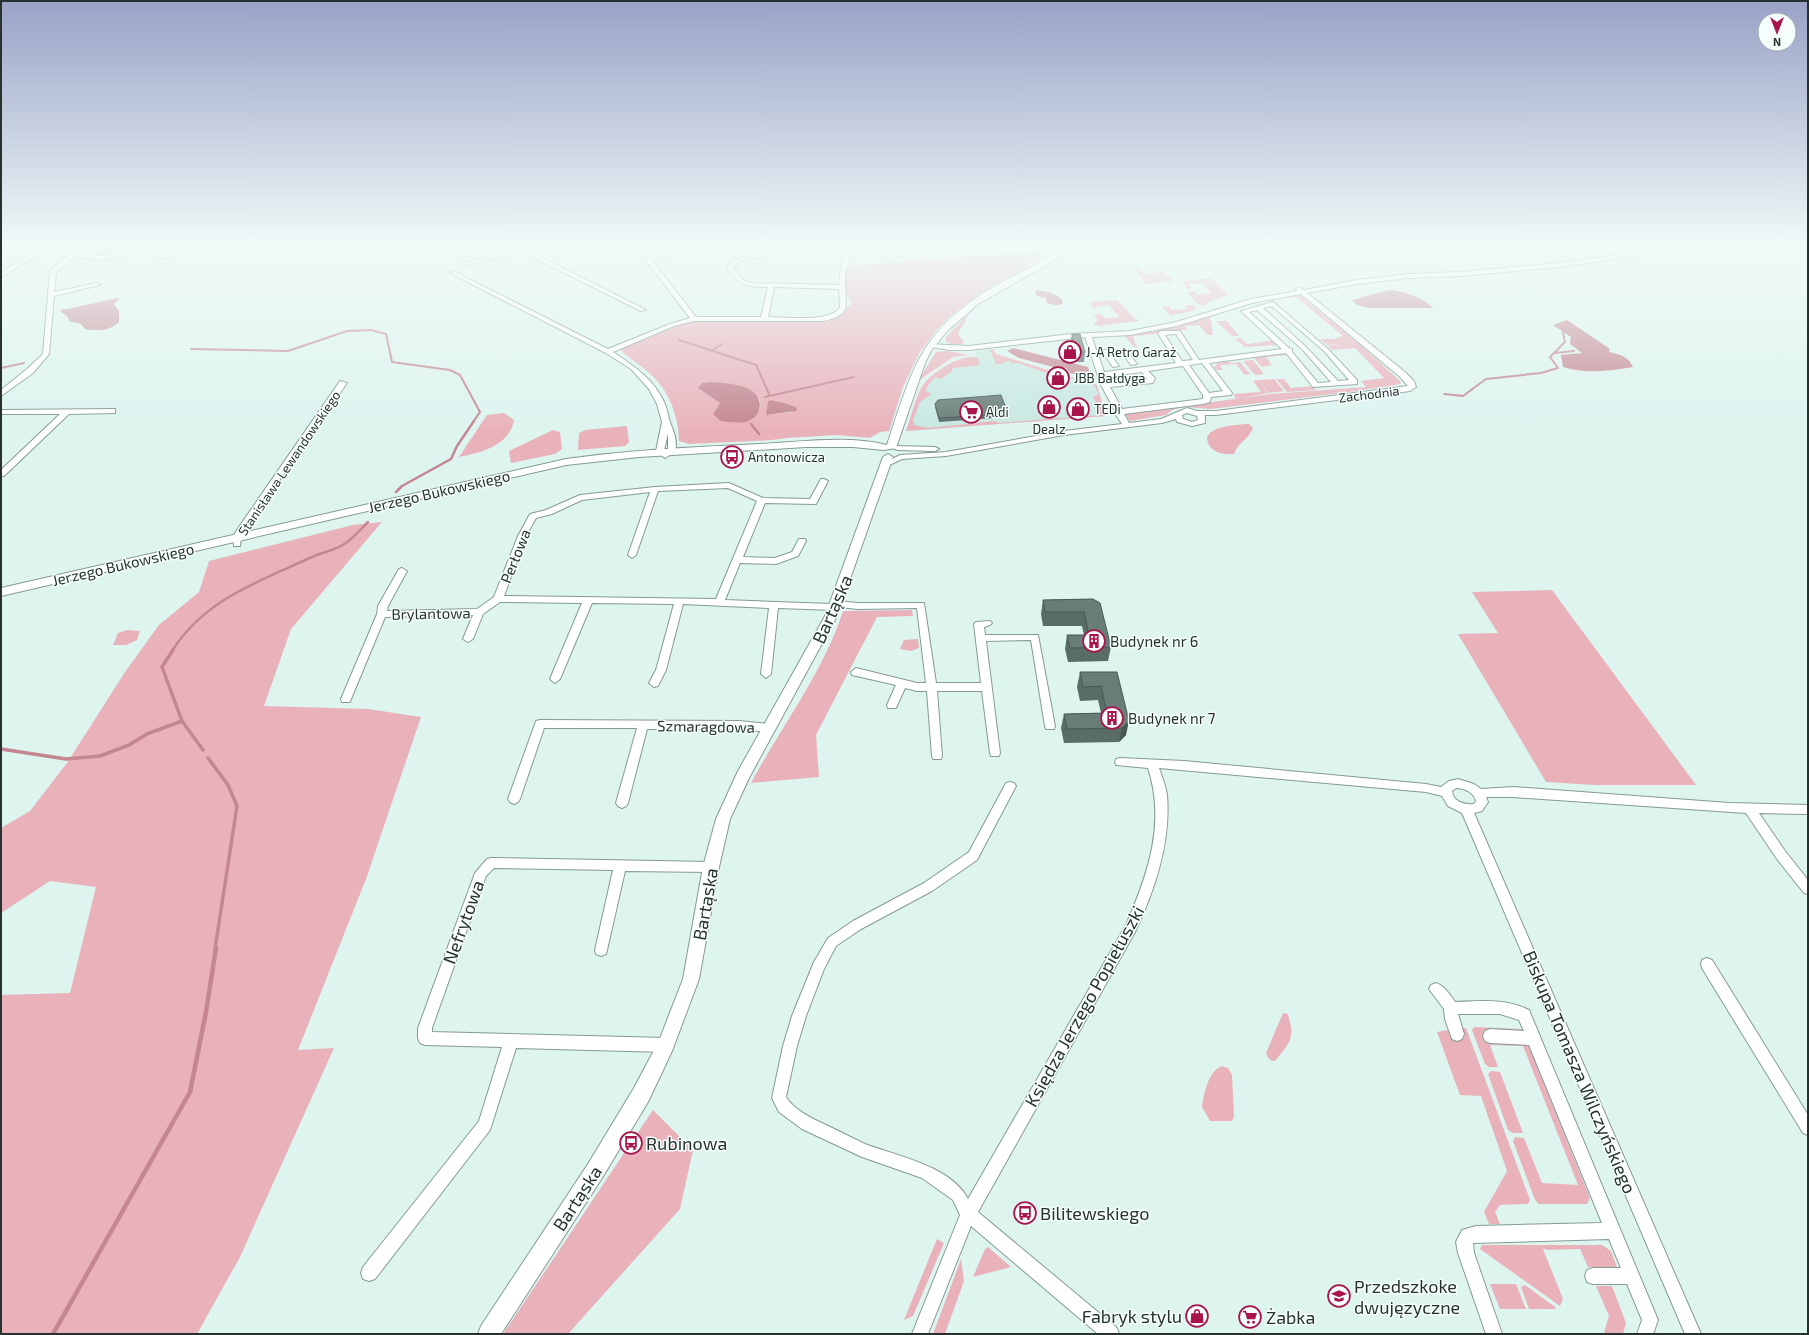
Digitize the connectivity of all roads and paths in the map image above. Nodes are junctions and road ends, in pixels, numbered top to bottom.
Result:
1 (50, 306) edge
2 (519, 306) edge
3 (635, 306) edge
4 (684, 306) edge
5 (767, 306) edge
6 (842, 306) edge
7 (971, 306) edge
8 (1236, 306) edge
9 (1262, 306) edge
10 (1276, 306) edge
11 (1320, 306) edge
12 (1258, 307) junction
13 (643, 310) dead end
14 (694, 319) junction
15 (764, 319) junction
16 (1088, 336) junction
17 (1115, 337) dead end
18 (937, 343) junction
19 (1304, 348) junction
20 (1287, 350) junction
21 (1124, 351) junction
22 (608, 352) junction
23 (1094, 352) junction
24 (1106, 352) junction
25 (1201, 361) junction
26 (1182, 363) junction
27 (1132, 364) dead end
28 (1115, 366) dead end
29 (1144, 370) junction
30 (1101, 375) junction
31 (344, 383) dead end
32 (1336, 383) junction
33 (1105, 385) junction
34 (1, 394) edge
35 (1207, 395) junction
36 (113, 411) dead end
37 (1, 412) edge
38 (66, 412) junction
39 (1118, 412) junction
40 (1180, 419) junction
41 (1198, 421) junction
42 (666, 422) junction
43 (1126, 424) junction
44 (895, 436) junction
45 (867, 448) junction
46 (916, 452) junction
47 (666, 453) junction
48 (889, 453) junction
49 (1, 474) edge
50 (824, 481) dead end
51 (655, 489) junction
52 (762, 500) junction
53 (237, 540) junction
54 (802, 541) dead end
55 (632, 555) dead end
56 (737, 560) junction
57 (402, 571) dead end
58 (1, 592) edge
59 (1, 598) edge
60 (498, 599) junction
61 (588, 601) junction
62 (680, 601) junction
63 (719, 603) junction
64 (774, 605) junction
65 (835, 606) junction
66 (479, 612) junction
67 (382, 614) junction
68 (987, 623) dead end
69 (468, 638) dead end
70 (981, 638) junction
71 (856, 672) dead end
72 (766, 674) dead end
73 (555, 679) dead end
74 (654, 682) dead end
75 (902, 683) junction
76 (987, 687) junction
77 (932, 688) junction
78 (346, 699) dead end
79 (892, 705) dead end
80 (643, 725) junction
81 (1050, 726) dead end
82 (768, 728) junction
83 (995, 752) dead end
84 (937, 756) dead end
85 (1120, 762) dead end
86 (1152, 763) junction
87 (1010, 786) dead end
88 (1446, 793) junction
89 (1479, 794) junction
90 (514, 799) dead end
91 (622, 804) dead end
92 (1750, 809) junction
93 (1808, 809) edge
94 (1467, 810) junction
95 (620, 865) junction
96 (711, 867) junction
97 (1808, 889) edge
98 (601, 950) dead end
99 (1707, 964) dead end
100 (1436, 989) dead end
101 (1451, 1008) junction
102 (1457, 1034) dead end
103 (1490, 1036) dead end
104 (1534, 1038) junction
105 (511, 1041) junction
106 (666, 1045) junction
107 (1808, 1128) edge
108 (968, 1214) junction
109 (1614, 1231) junction
110 (370, 1273) dead end
111 (1593, 1276) dead end
112 (1632, 1276) junction
113 (489, 1334) edge
114 (920, 1334) edge
115 (1111, 1334) edge
116 (1494, 1334) edge
117 (1646, 1334) edge
118 (1693, 1334) edge

1 - 34 street
2 - 22 street
3 - 13 street
4 - 14 street
5 - 15 street
6 - 15 street
7 - 18 street, Bartąska
8 - 16 street
9 - 12 street
10 - 32 street
11 - 41 street, Zachodnia
12 - 19 street
12 - 20 street
14 - 15 street
14 - 22 street
16 - 18 street
16 - 23 street
17 - 21 street
18 - 44 street, Bartąska
19 - 20 street
19 - 32 street
20 - 25 street
20 - 32 street
21 - 24 street
21 - 27 street
22 - 42 street
23 - 24 street
23 - 30 street
24 - 28 street
25 - 26 street
25 - 26 street
25 - 35 street
26 - 29 street
26 - 35 street
29 - 30 street
29 - 33 street
30 - 33 street
31 - 53 street, Stanisława Lewandowskiego
33 - 39 street
35 - 39 street
36 - 38 street
37 - 38 street
38 - 49 street
39 - 43 street
40 - 41 street
40 - 41 street
40 - 43 street
42 - 47 street
42 - 47 street
43 - 46 street
44 - 45 street
44 - 46 street
44 - 48 street, Bartąska
45 - 47 street, Jerzego Bukowskiego
45 - 48 street, Jerzego Bukowskiego
46 - 48 street
46 - 48 street
47 - 53 street, Jerzego Bukowskiego
48 - 65 street, Bartąska
50 - 52 street, Perłowa
51 - 52 street, Perłowa
51 - 55 street
51 - 60 street, Perłowa
52 - 56 street
53 - 58 street, Jerzego Bukowskiego
53 - 59 street, Jerzego Bukowskiego
54 - 56 street
56 - 63 street
57 - 67 street, Brylantowa
60 - 61 street
60 - 66 street, Perłowa
61 - 62 street
61 - 73 street
62 - 63 street
62 - 74 street
63 - 64 street
64 - 65 street
64 - 72 street
65 - 77 street
65 - 82 street, Bartąska
66 - 67 street, Brylantowa
66 - 69 street
67 - 78 street, Brylantowa
68 - 70 street
70 - 76 street
70 - 81 street
71 - 75 street
75 - 77 street
75 - 79 street
76 - 77 street
76 - 83 street
77 - 84 street
80 - 82 street, Szmaragdowa
80 - 90 street, Szmaragdowa
80 - 91 street, Szmaragdowa
82 - 96 street, Bartąska
85 - 86 street
86 - 88 street
86 - 108 street, Księdza Jerzego Popiełuszki
87 - 108 street
88 - 89 street
88 - 94 street
89 - 92 street
89 - 94 street
92 - 93 street
92 - 97 street
94 - 118 street, Biskupa Tomasza Wilczyńskiego
95 - 96 street, Nefrytowa
95 - 98 street
95 - 105 street, Nefrytowa
96 - 106 street, Bartąska
99 - 107 street
100 - 101 street
101 - 102 street
101 - 104 street
103 - 104 street
104 - 109 street
105 - 106 street
105 - 110 street
106 - 113 street, Bartąska
108 - 114 street, Księdza Jerzego Popiełuszki
108 - 115 street
109 - 112 street
109 - 116 street
111 - 112 street
112 - 117 street

